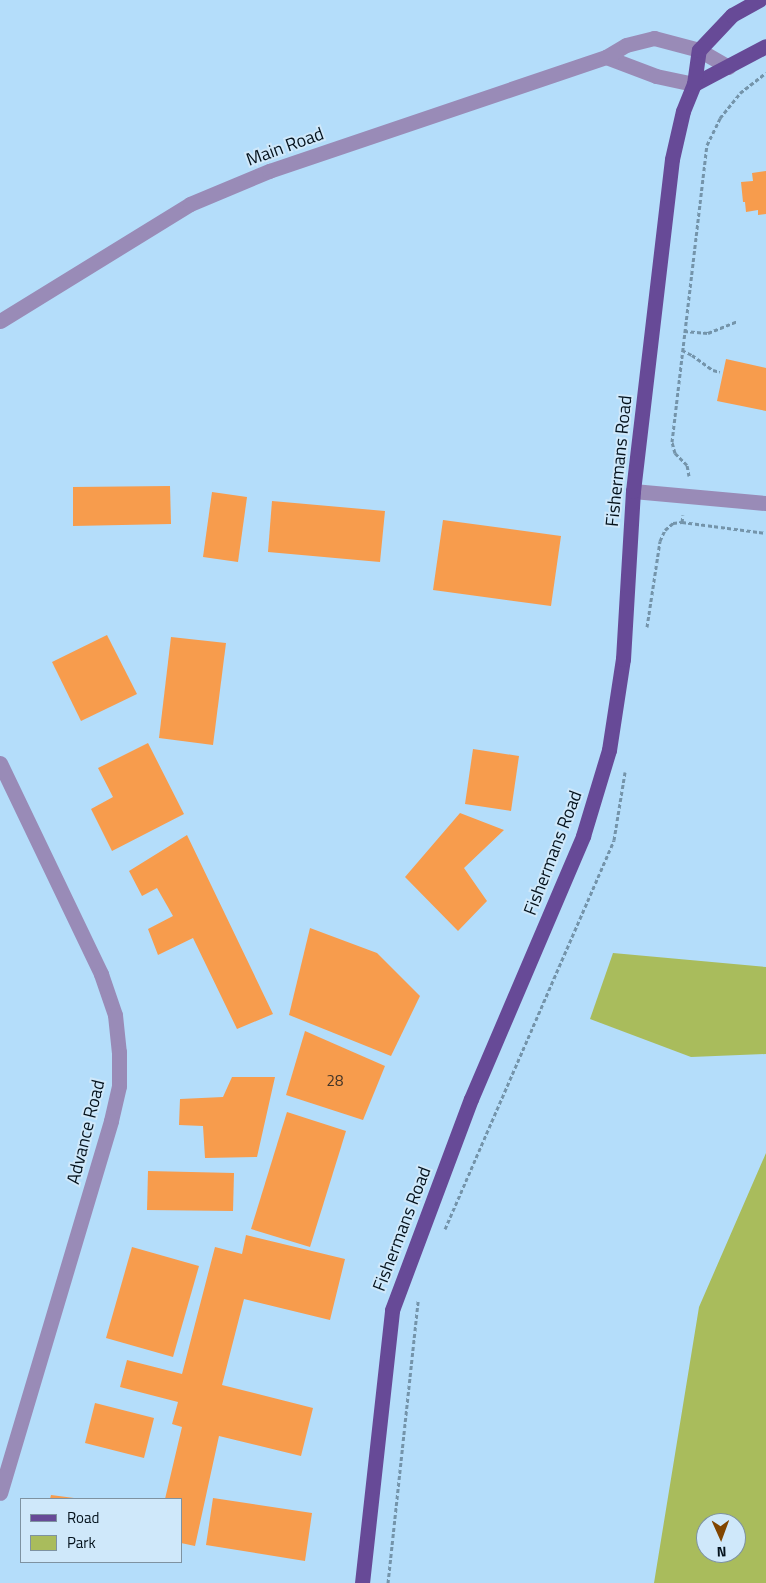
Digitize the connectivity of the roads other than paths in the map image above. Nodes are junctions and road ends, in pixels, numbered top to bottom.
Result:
1 (759, 0) edge
2 (766, 46) edge
3 (699, 50) junction
4 (606, 57) junction
5 (729, 67) junction
6 (694, 84) junction
7 (0, 321) edge
8 (633, 491) junction
9 (766, 503) edge
10 (0, 763) edge
11 (0, 1493) edge
12 (362, 1583) edge

1 - 3 main road
2 - 5 main road
3 - 4 street, Main Road
3 - 5 street, Main Road
3 - 6 main road
4 - 6 street
4 - 7 street, Main Road
5 - 6 main road
6 - 8 main road, Fishermans Road
8 - 9 street
8 - 12 main road, Fishermans Road
10 - 11 street, Advance Road

